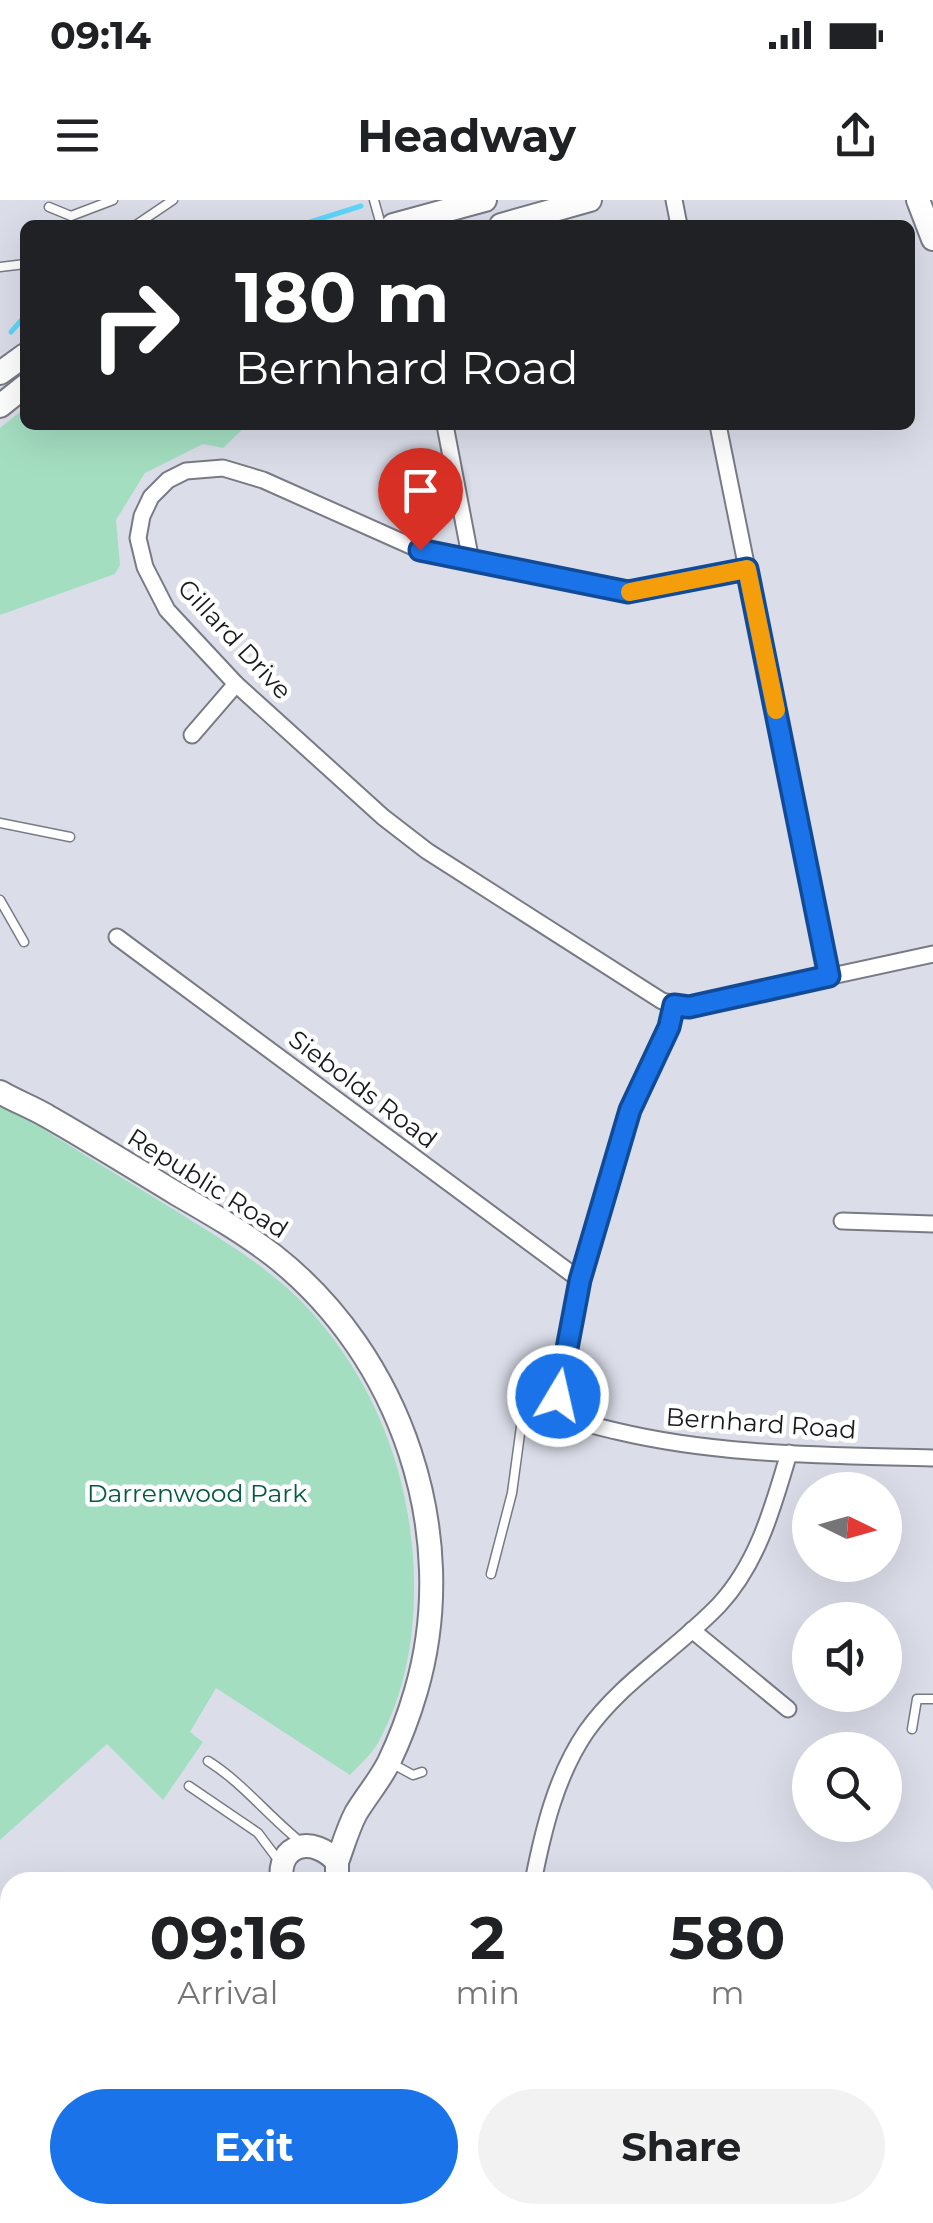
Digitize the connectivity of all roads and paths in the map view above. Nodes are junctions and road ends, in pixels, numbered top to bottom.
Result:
1 (113, 200) edge
2 (173, 200) edge
3 (485, 200) edge
4 (590, 200) edge
5 (918, 200) edge
6 (50, 207) dead end
7 (143, 220) edge
8 (411, 220) edge
9 (519, 220) edge
10 (933, 239) edge
11 (20, 390) edge
12 (0, 406) edge
13 (446, 430) edge
14 (719, 430) edge
15 (472, 561) junction
16 (747, 569) junction
17 (236, 684) junction
18 (192, 735) dead end
19 (0, 824) edge
20 (70, 837) dead end
21 (0, 900) edge
22 (117, 937) dead end
23 (24, 942) dead end
24 (933, 954) edge
25 (829, 976) junction
26 (674, 1005) junction
27 (0, 1074) edge
28 (0, 1092) edge
29 (42, 1113) junction
30 (842, 1220) dead end
31 (933, 1224) edge
32 (580, 1280) junction
33 (558, 1410) junction
34 (788, 1454) junction
35 (933, 1458) edge
36 (490, 1574) dead end
37 (692, 1630) junction
38 (933, 1698) edge
39 (788, 1710) dead end
40 (912, 1729) dead end
41 (208, 1761) dead end
42 (389, 1762) junction
43 (422, 1772) dead end
44 (189, 1786) dead end
45 (356, 1814) junction
46 (309, 1846) junction
47 (281, 1872) edge
48 (283, 1872) edge
49 (336, 1872) edge
50 (339, 1872) edge
51 (535, 1872) edge

1 - 6 lane
2 - 7 lane
3 - 8 main road
4 - 9 main road
5 - 10 main road
11 - 12 main road
13 - 15 street
14 - 16 street
15 - 16 street, Gillard Drive
15 - 17 street, Gillard Drive
16 - 25 street
17 - 18 street
17 - 26 street, Gillard Drive
19 - 20 lane
21 - 23 lane
22 - 32 street, Siebolds Road
24 - 25 street
25 - 26 street
26 - 32 street
27 - 29 main road, Republic Road
28 - 29 main road, Republic Road
29 - 42 main road, Republic Road
30 - 31 street
32 - 33 street
33 - 34 street, Bernhard Road
33 - 36 lane
34 - 35 street, Bernhard Road
34 - 37 street
37 - 39 street
37 - 51 street
38 - 40 lane
41 - 46 lane
42 - 43 lane
42 - 45 main road, Republic Road
44 - 47 lane
45 - 46 main road, Republic Road
45 - 50 main road, Republic Road
46 - 48 main road, Republic Road
46 - 49 main road

